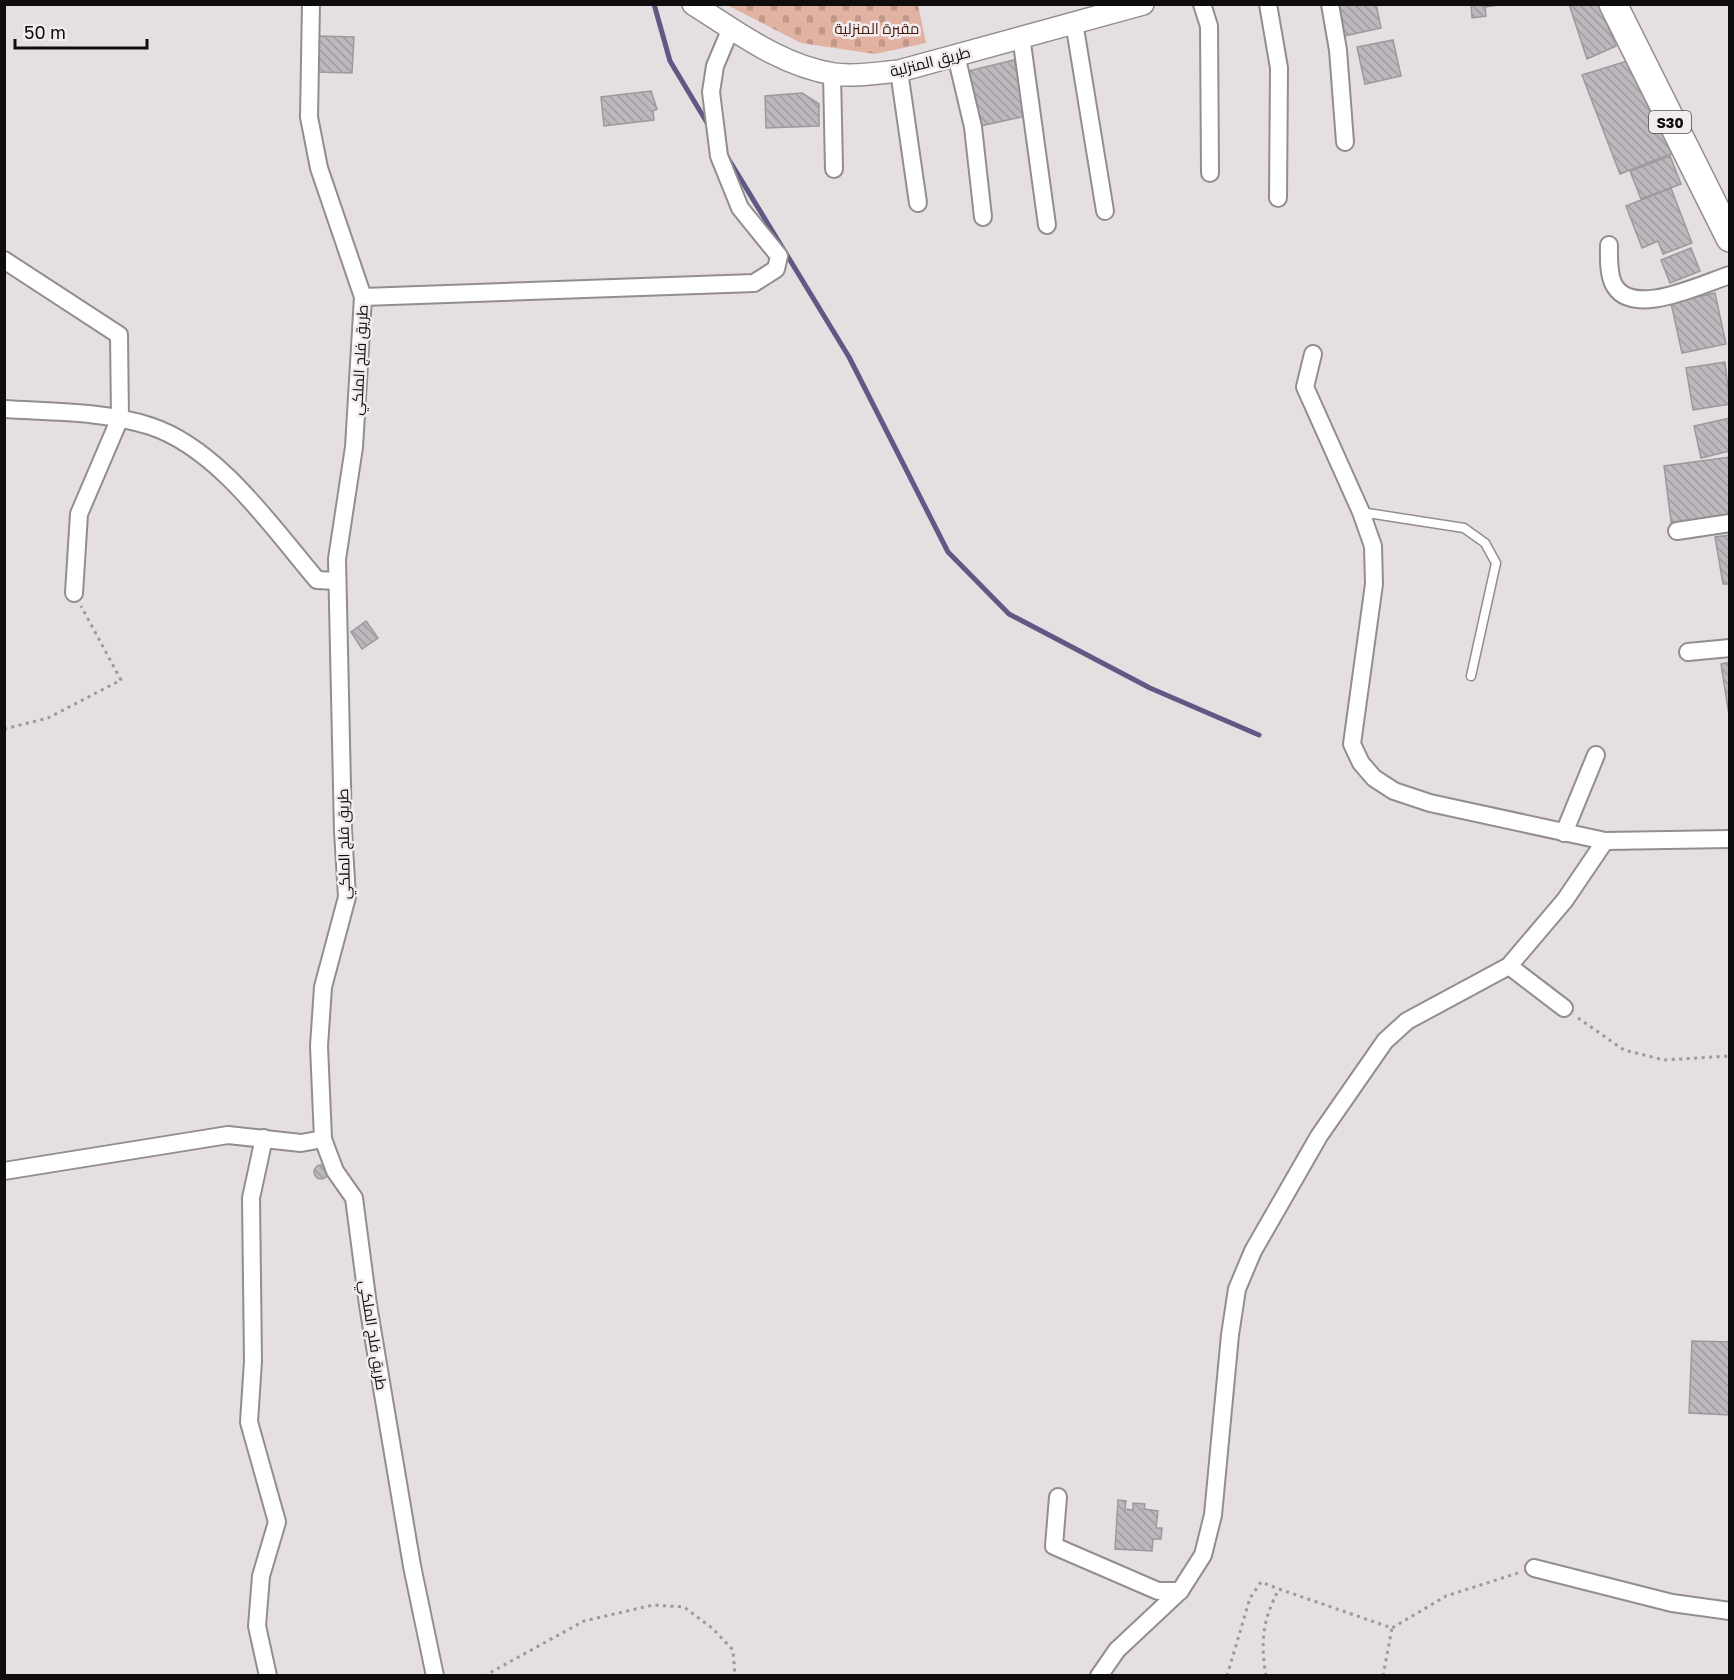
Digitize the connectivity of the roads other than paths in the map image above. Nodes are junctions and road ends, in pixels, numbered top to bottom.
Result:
1 (311, 4) edge
2 (693, 4) edge
3 (1202, 4) edge
4 (1268, 4) edge
5 (1330, 4) edge
6 (1613, 4) edge
7 (1136, 5) edge
8 (1074, 22) junction
9 (731, 28) junction
10 (1021, 36) junction
11 (956, 55) junction
12 (899, 71) junction
13 (832, 74) junction
14 (1344, 142) dead end
15 (834, 169) dead end
16 (1210, 173) dead end
17 (1278, 198) dead end
18 (918, 203) dead end
19 (1105, 211) dead end
20 (983, 217) dead end
21 (1047, 225) dead end
22 (1730, 238) edge
23 (1609, 245) dead end
24 (4, 260) edge
25 (1730, 275) edge
26 (363, 297) junction
27 (1313, 354) dead end
28 (4, 409) edge
29 (120, 418) junction
30 (1360, 512) junction
31 (1730, 523) edge
32 (1677, 531) dead end
33 (337, 582) junction
34 (74, 593) road end
35 (1730, 648) edge
36 (1688, 652) dead end
37 (1471, 676) dead end
38 (1596, 754) dead end
39 (1564, 833) junction
40 (1730, 839) edge
41 (1605, 841) junction
42 (1509, 966) junction
43 (1564, 1008) road end
44 (264, 1138) junction
45 (323, 1139) junction
46 (4, 1171) edge
47 (1058, 1497) dead end
48 (1534, 1568) road end
49 (1180, 1590) junction
50 (1730, 1611) edge
51 (268, 1676) edge
52 (435, 1676) edge
53 (1099, 1676) edge

1 - 26 street, طريق فلج الملكي
2 - 9 street, طريق المنزلية
3 - 16 street
4 - 17 street
5 - 14 street
6 - 22 main road, S30
7 - 8 street, طريق المنزلية
8 - 10 street, طريق المنزلية
8 - 19 street
9 - 13 street, طريق المنزلية
9 - 26 street
10 - 11 street, طريق المنزلية
10 - 21 street
11 - 12 street, طريق المنزلية
11 - 20 street
12 - 13 street, طريق المنزلية
12 - 18 street
13 - 15 street
23 - 25 street
24 - 29 street
26 - 33 street, طريق فلج الملكي
27 - 30 street
28 - 29 street
29 - 33 street
29 - 34 street
30 - 37 lane
30 - 39 street
31 - 32 street
33 - 45 street, طريق فلج الملكي
35 - 36 street
38 - 39 street
39 - 41 street
40 - 41 street
41 - 42 street
42 - 43 street
42 - 49 street
44 - 45 street
44 - 46 street
44 - 51 street
45 - 52 street, طريق فلج الملكي
47 - 49 street
48 - 50 street
49 - 53 street

